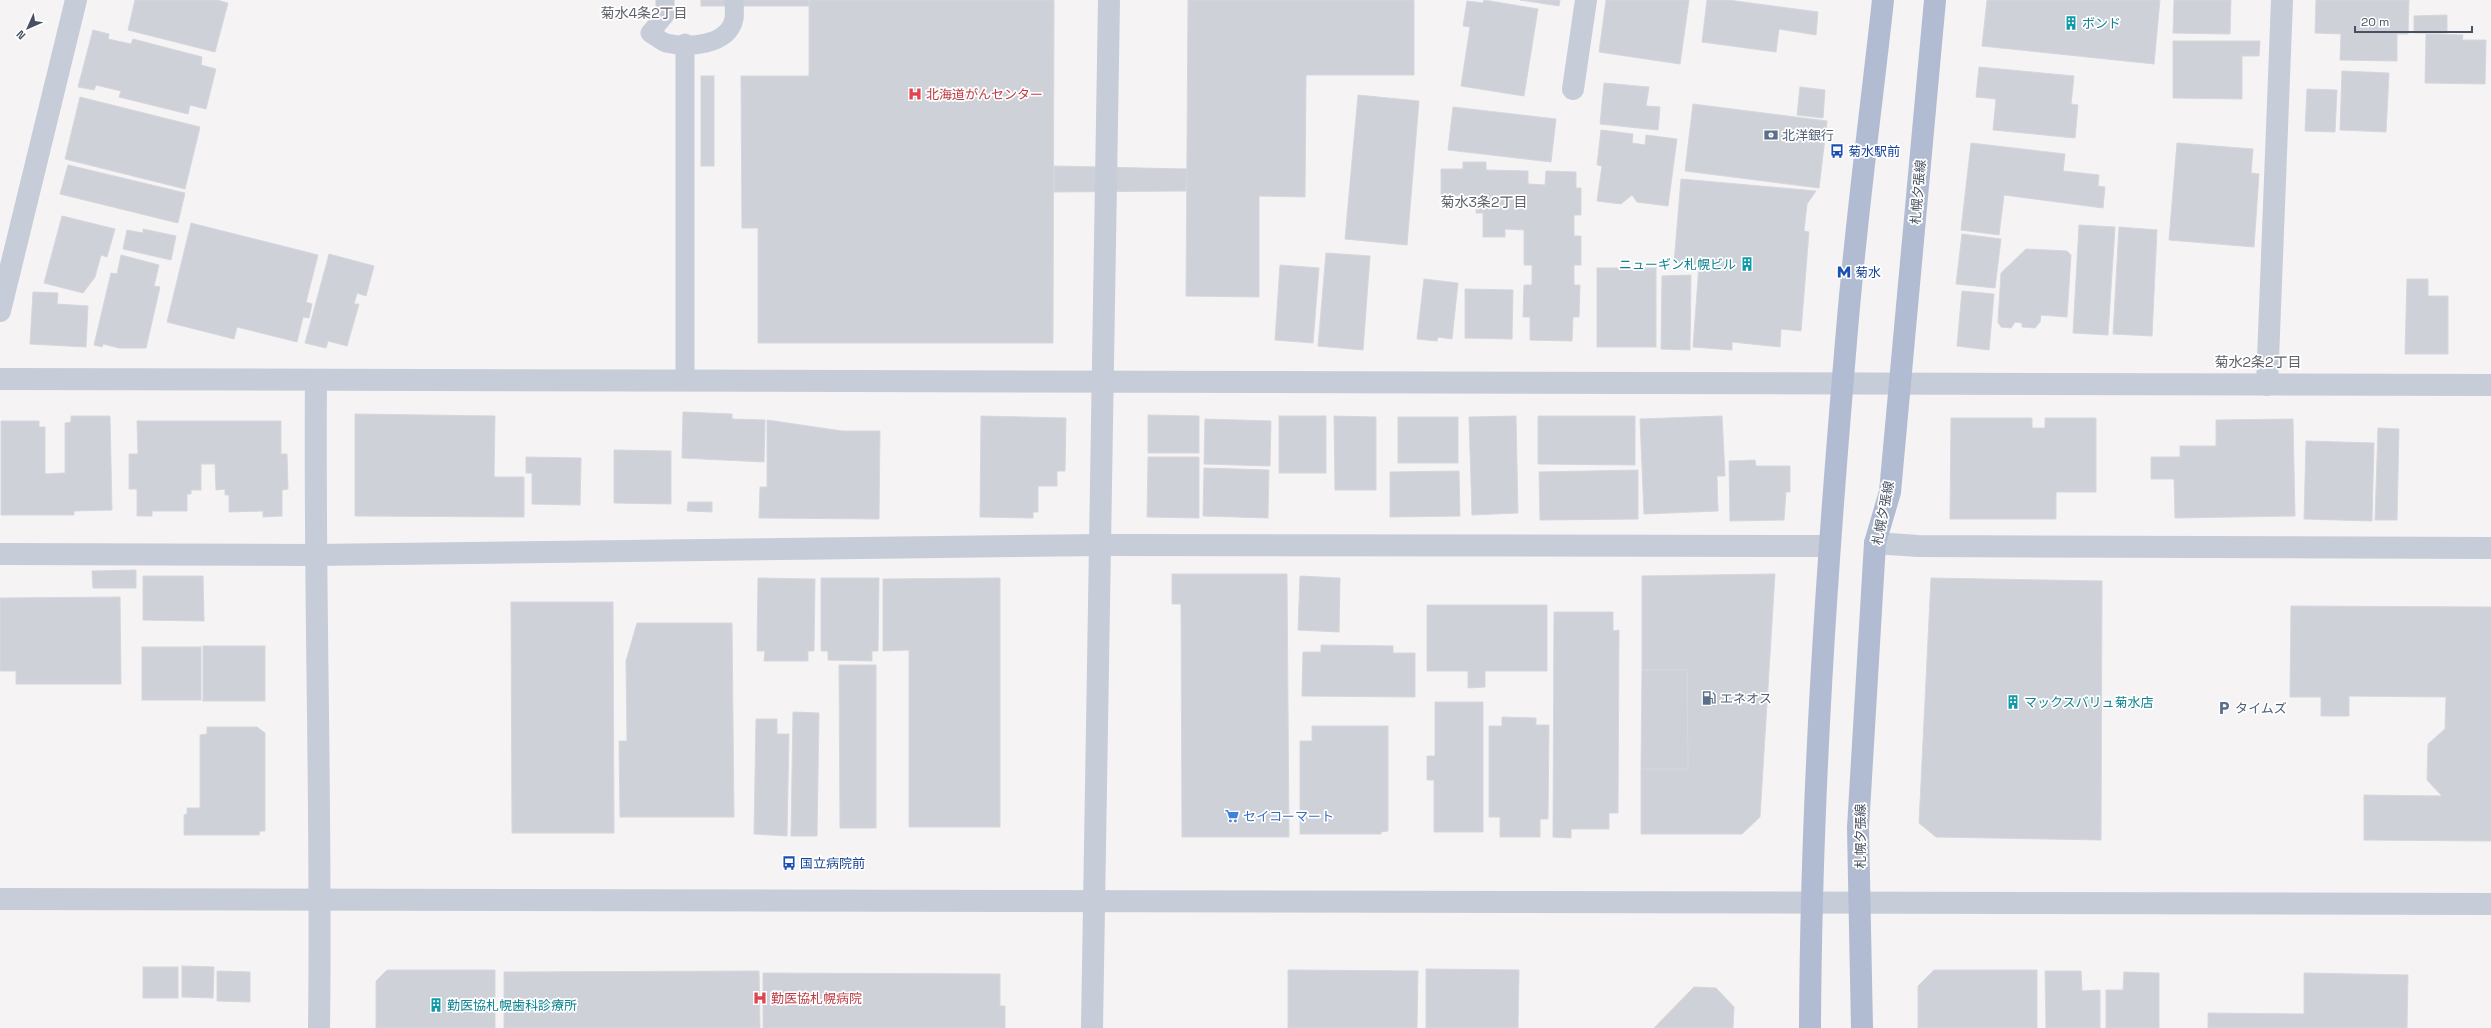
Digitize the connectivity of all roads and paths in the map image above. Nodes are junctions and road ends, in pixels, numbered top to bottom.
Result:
1 (76, 0) edge
2 (665, 0) edge
3 (734, 0) edge
4 (1109, 0) edge
5 (1586, 0) edge
6 (1883, 0) edge
7 (1935, 0) edge
8 (2282, 0) edge
9 (685, 43) junction
10 (1573, 89) dead end
11 (0, 311) edge
12 (0, 379) edge
13 (316, 380) junction
14 (685, 381) junction
15 (1102, 383) junction
16 (1843, 383) junction
17 (1900, 384) junction
18 (2267, 385) junction
19 (2491, 385) edge
20 (1876, 543) junction
21 (1100, 545) junction
22 (1829, 546) junction
23 (2491, 548) edge
24 (0, 554) edge
25 (314, 556) junction
26 (0, 899) edge
27 (321, 900) junction
28 (1096, 900) junction
29 (1812, 903) junction
30 (1861, 904) junction
31 (2491, 904) edge
32 (319, 1028) edge
33 (1092, 1028) edge
34 (1810, 1028) edge
35 (1862, 1028) edge

1 - 11 street
2 - 9 lane
3 - 9 lane
4 - 15 street
5 - 10 street
6 - 16 main road
7 - 17 main road, 札幌夕張線
8 - 18 street
9 - 14 lane
12 - 13 street
13 - 14 street
13 - 25 street
14 - 15 street
15 - 16 street
15 - 21 street
16 - 17 street
16 - 22 main road
17 - 18 street
17 - 20 main road, 札幌夕張線
18 - 19 street
20 - 23 street
20 - 30 main road, 札幌夕張線
21 - 22 street
21 - 25 street
21 - 28 street
22 - 29 main road
24 - 25 street
25 - 27 street
26 - 27 street
27 - 28 street
27 - 32 street
28 - 29 street
28 - 33 street
29 - 30 street
29 - 34 main road
30 - 31 street
30 - 35 main road, 札幌夕張線

